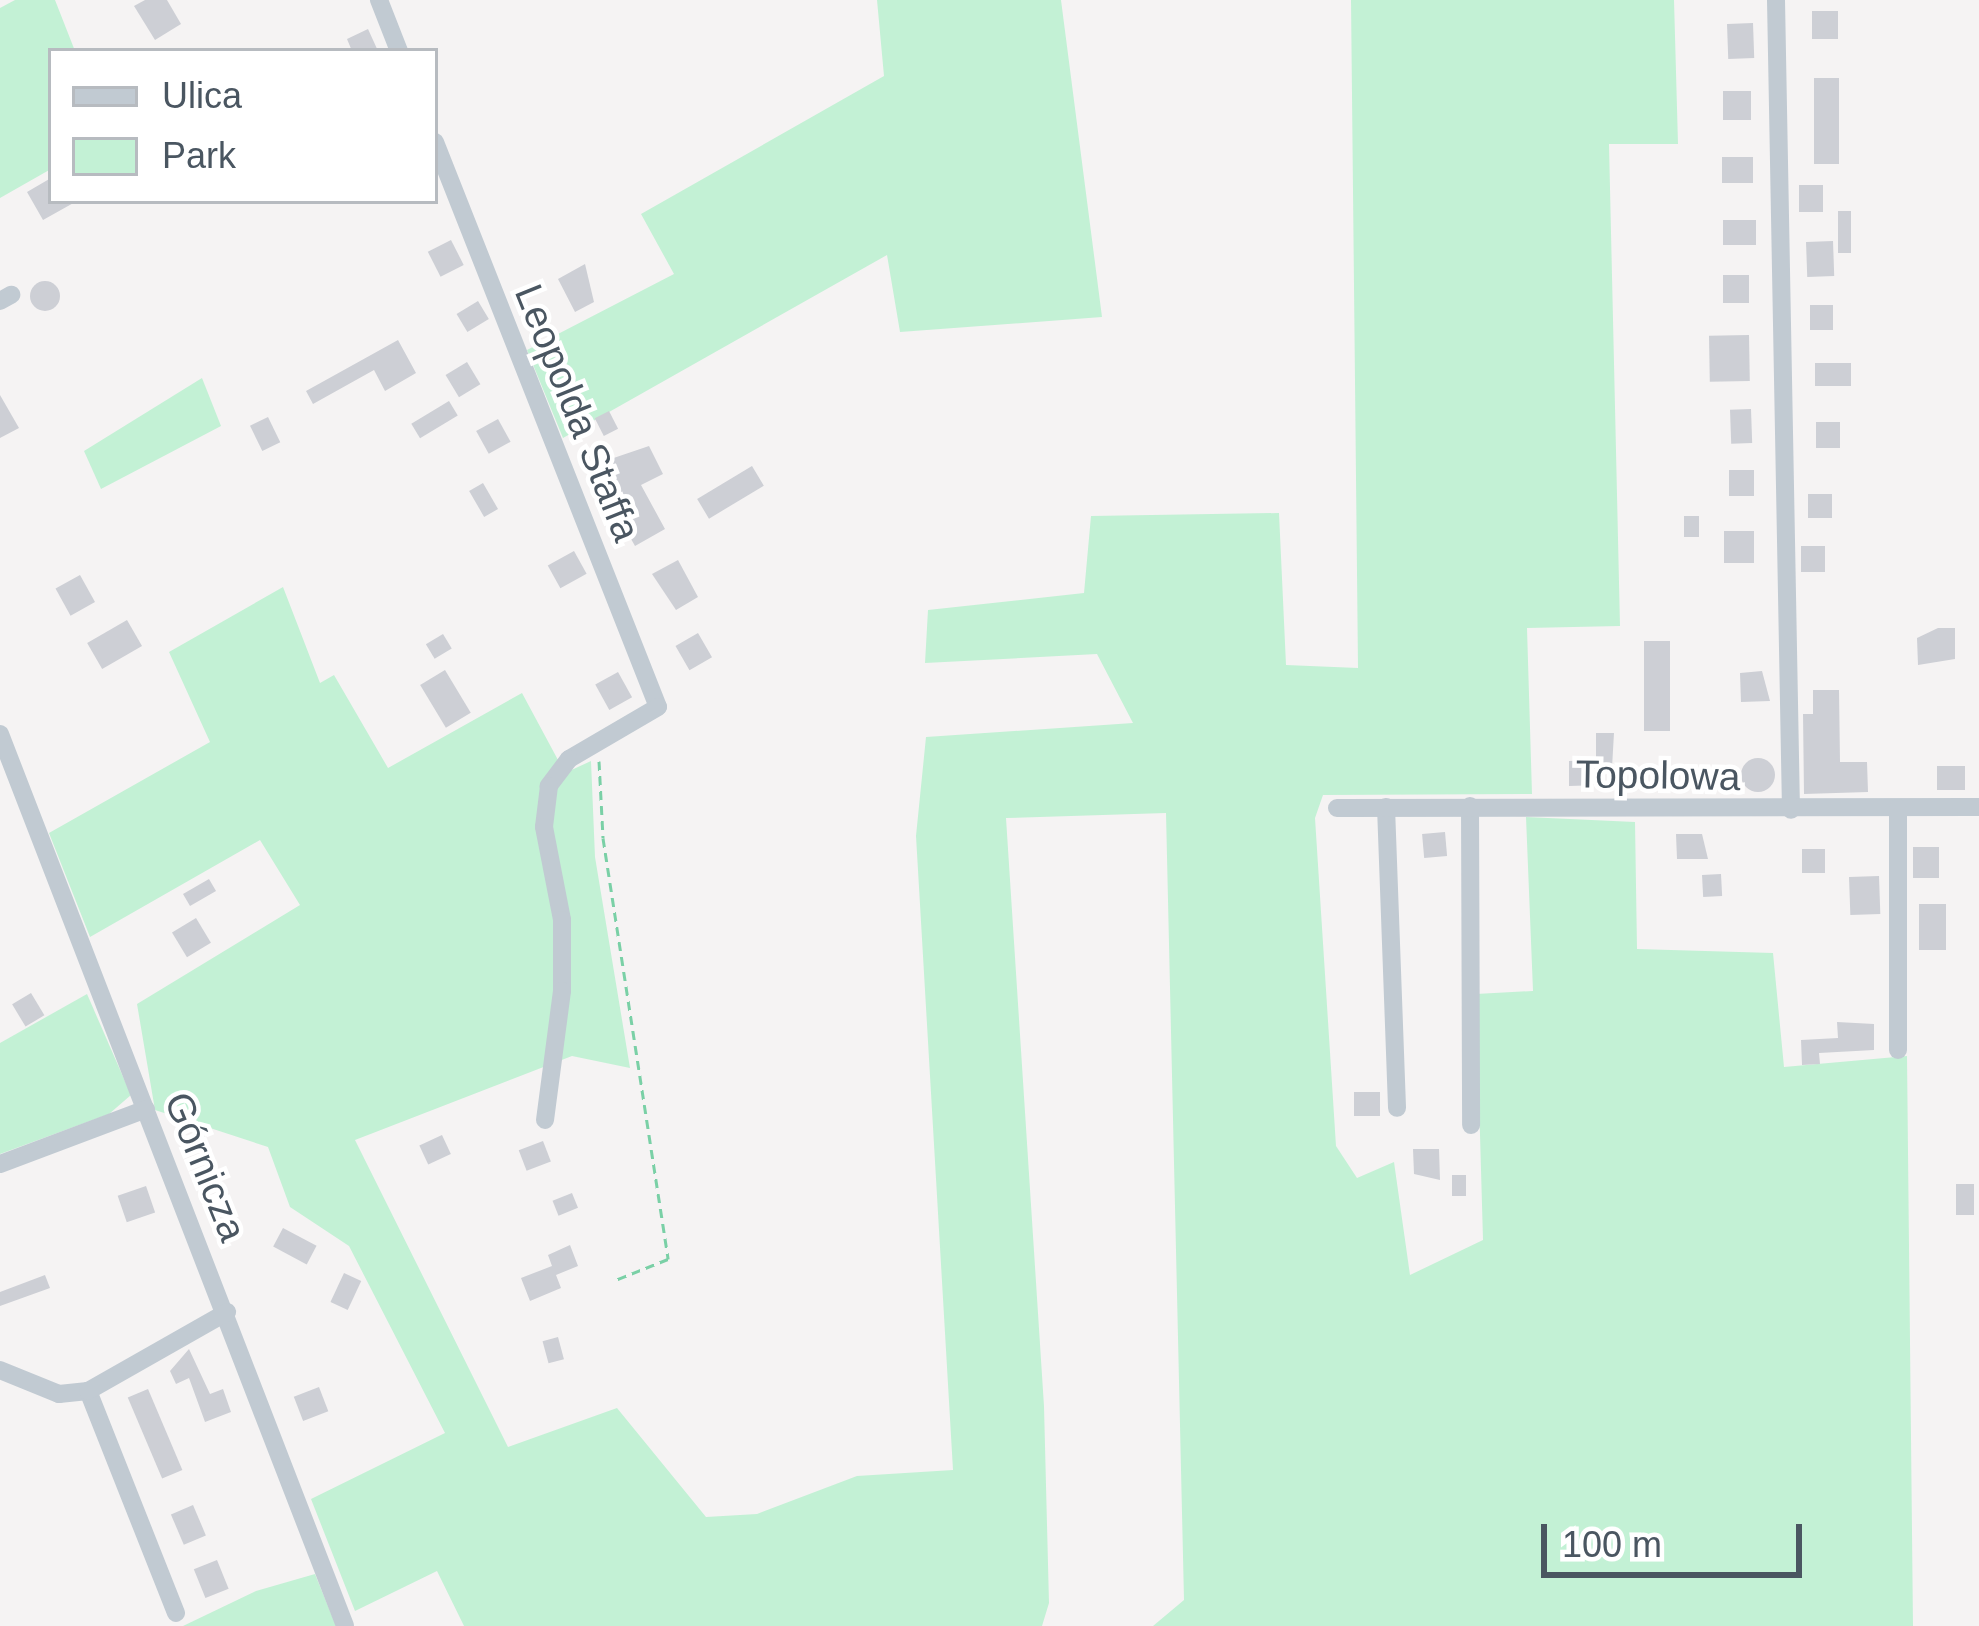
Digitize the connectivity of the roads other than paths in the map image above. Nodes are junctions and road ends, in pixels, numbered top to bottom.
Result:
1 (379, 0) edge
2 (1776, 0) edge
3 (398, 48) edge
4 (438, 150) edge
5 (0, 734) edge
6 (1470, 806) junction
7 (1386, 807) junction
8 (1979, 807) edge
9 (1337, 808) dead end
10 (1898, 808) junction
11 (1791, 810) junction
12 (1898, 1050) dead end
13 (1397, 1108) dead end
14 (146, 1109) junction
15 (545, 1120) dead end
16 (1471, 1125) dead end
17 (0, 1164) edge
18 (226, 1312) junction
19 (0, 1370) edge
20 (88, 1391) junction
21 (176, 1613) dead end
22 (345, 1626) edge

1 - 3 street
2 - 11 street
4 - 15 street, Leopolda Staffa
5 - 14 street, Górnicza
6 - 7 street, Topolowa
6 - 11 street, Topolowa
6 - 16 street
7 - 9 street, Topolowa
7 - 13 street
8 - 10 street, Topolowa
10 - 11 street, Topolowa
10 - 12 street
14 - 17 street
14 - 18 street, Górnicza
18 - 20 street
18 - 22 street, Górnicza
19 - 20 street
20 - 21 street

